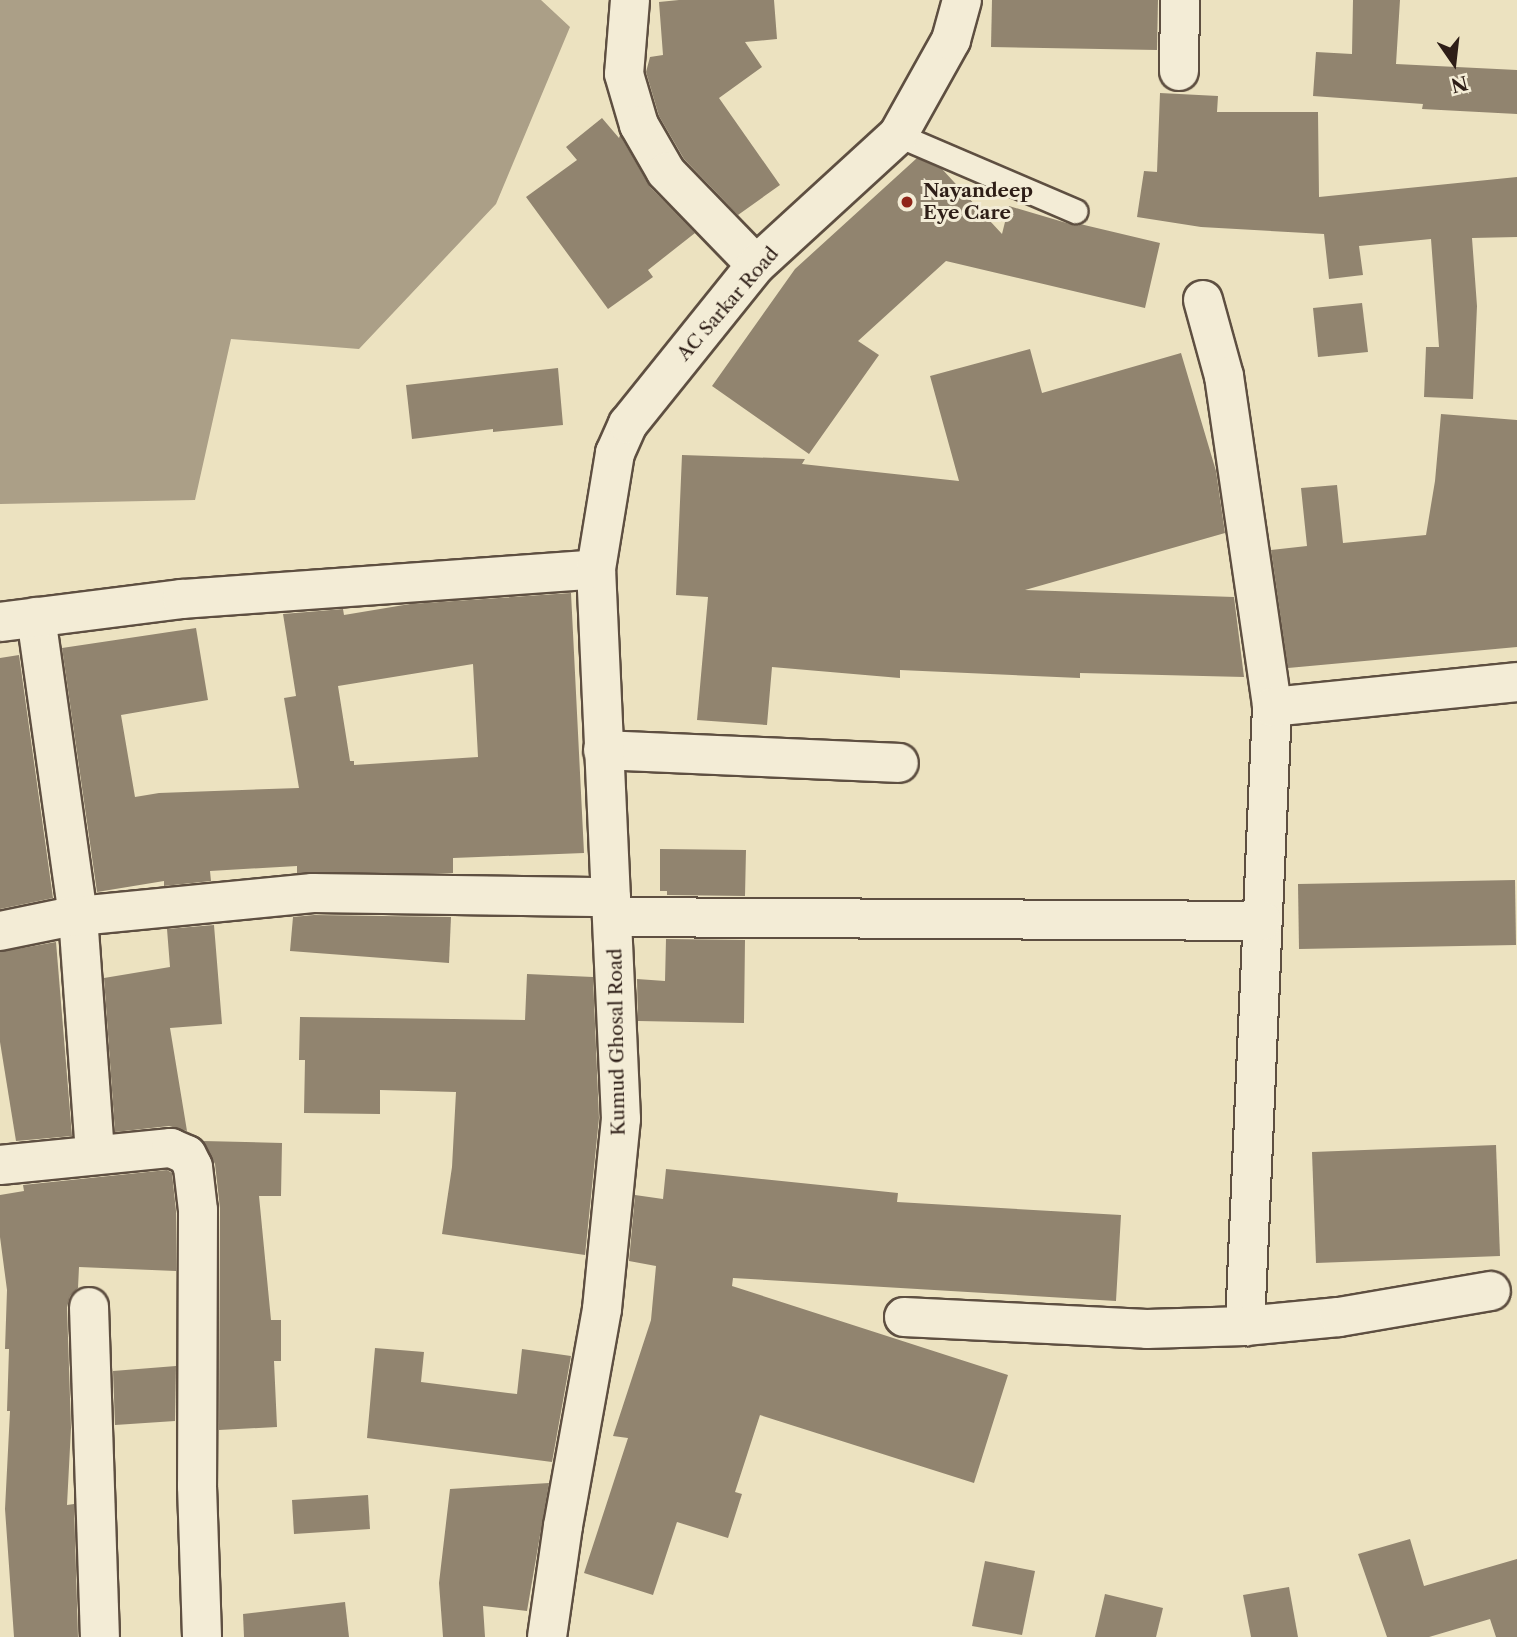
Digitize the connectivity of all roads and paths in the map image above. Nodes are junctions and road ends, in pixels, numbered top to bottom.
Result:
1 (630, 0) edge
2 (962, 0) edge
3 (1180, 0) edge
4 (1179, 71) dead end
5 (898, 135) junction
6 (1075, 211) dead end
7 (756, 265) junction
8 (1203, 300) dead end
9 (596, 569) junction
10 (18, 619) edge
11 (1517, 682) edge
12 (1272, 707) junction
13 (603, 750) junction
14 (899, 763) dead end
15 (612, 907) junction
16 (78, 916) junction
17 (1262, 921) junction
18 (0, 931) edge
19 (95, 1154) junction
20 (0, 1165) edge
21 (1491, 1292) dead end
22 (89, 1307) dead end
23 (904, 1317) dead end
24 (1245, 1326) junction
25 (100, 1637) edge
26 (202, 1637) edge
27 (547, 1637) edge

1 - 7 street
2 - 5 street, AC Sarkar Road
3 - 4 street
5 - 6 lane
5 - 7 street, AC Sarkar Road
7 - 9 street, AC Sarkar Road
8 - 12 street
9 - 10 street
9 - 13 street, Kumud Ghosal Road
10 - 16 street
11 - 12 street
12 - 17 street
13 - 14 street
13 - 15 street, Kumud Ghosal Road
15 - 16 street
15 - 17 street
15 - 27 street, Kumud Ghosal Road
16 - 18 street
16 - 19 street
17 - 24 street
19 - 20 street
19 - 26 street
21 - 24 street
22 - 25 street
23 - 24 street

